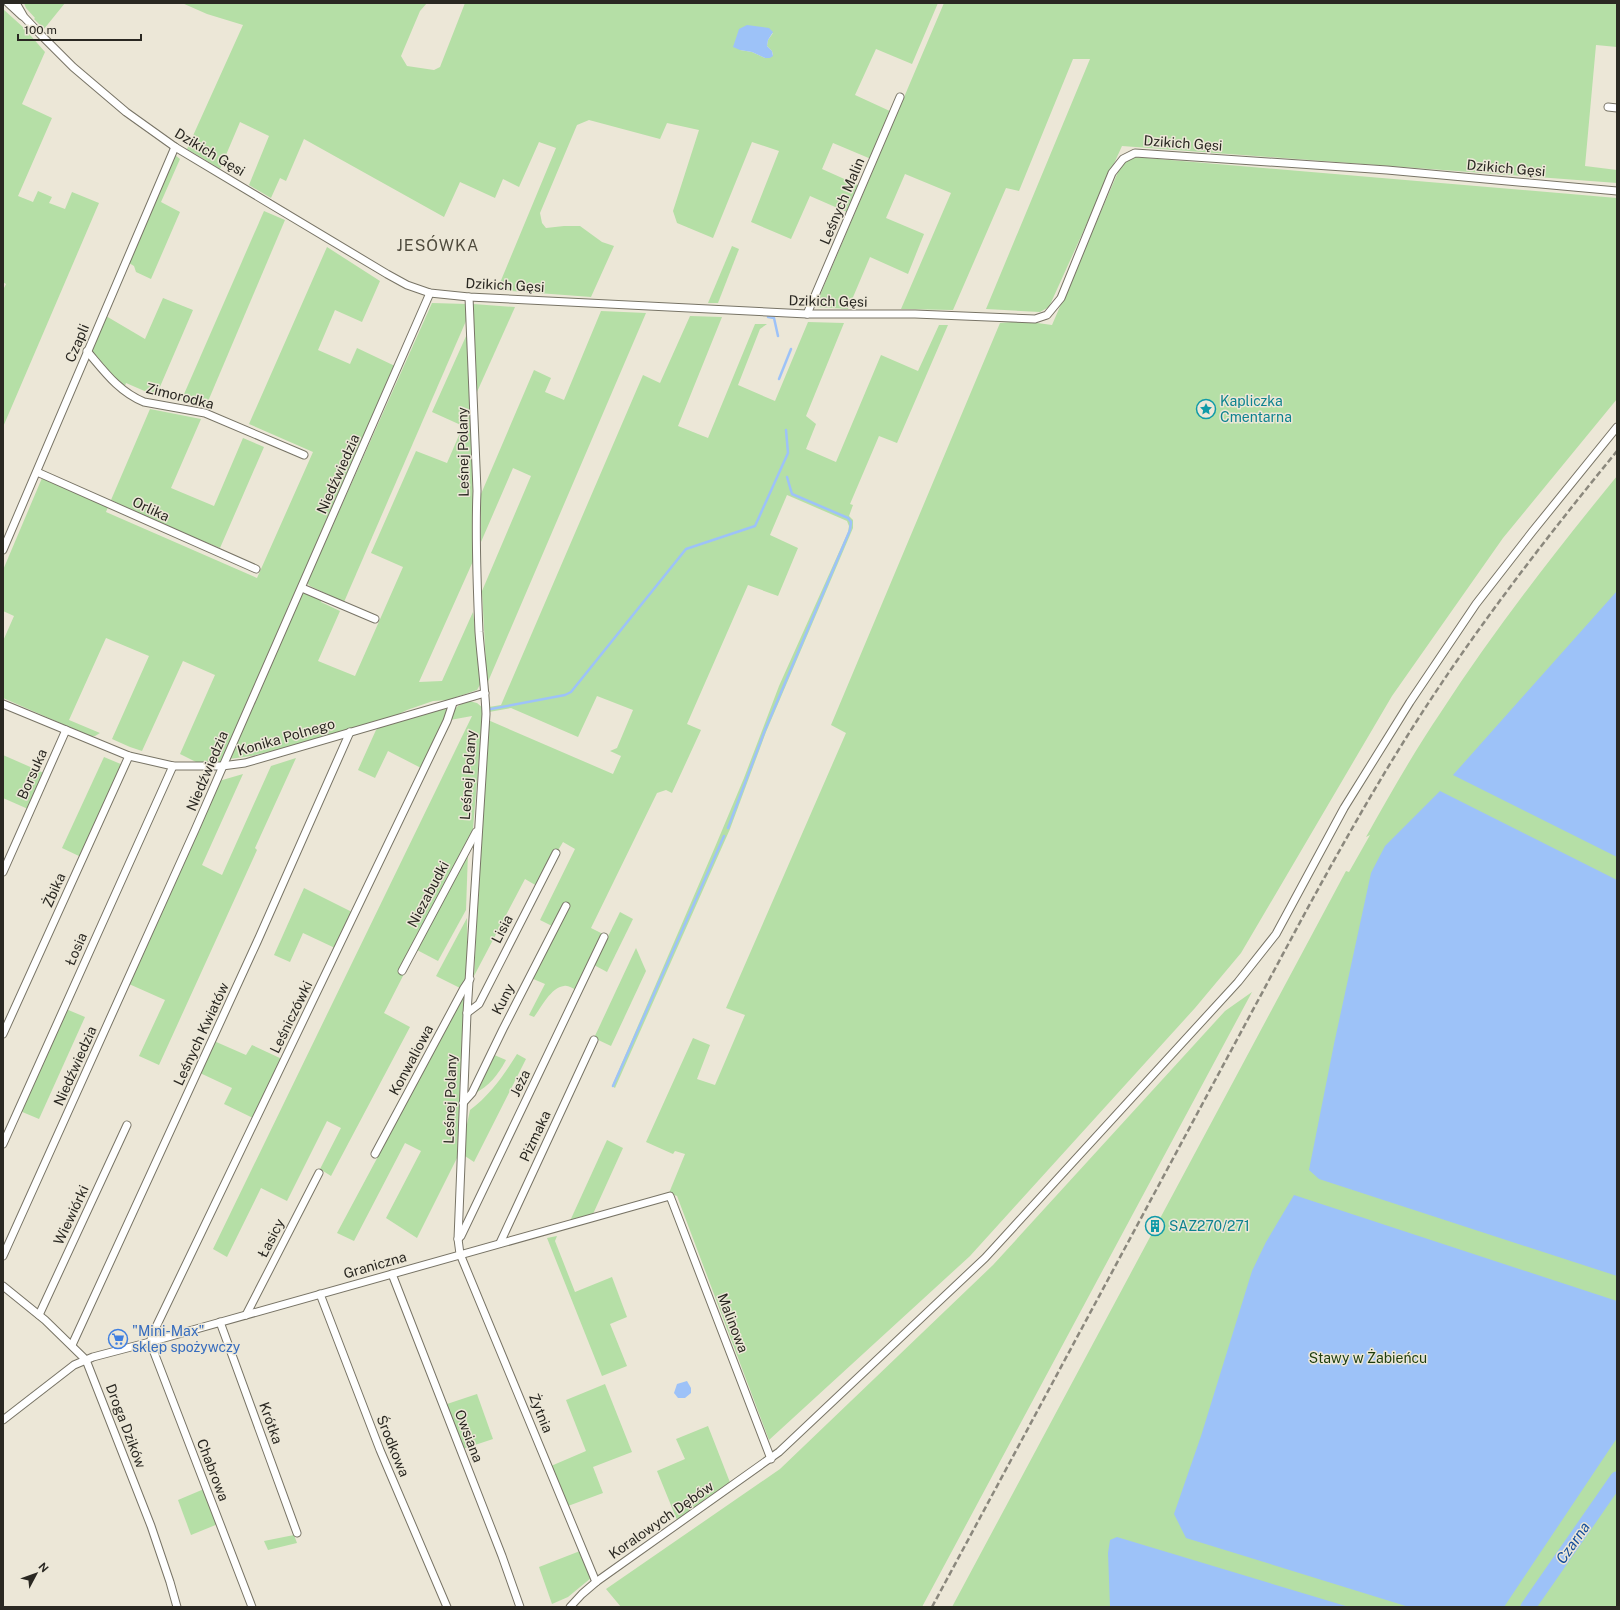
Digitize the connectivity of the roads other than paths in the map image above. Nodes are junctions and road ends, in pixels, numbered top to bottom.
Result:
1 (8, 3) edge
2 (16, 3) edge
3 (24, 17) junction
4 (900, 98) dead end
5 (1608, 107) dead end
6 (1617, 108) edge
7 (175, 147) junction
8 (1617, 191) edge
9 (430, 293) junction
10 (469, 297) junction
11 (807, 314) junction
12 (88, 351) junction
13 (1617, 427) edge
14 (304, 455) dead end
15 (37, 472) junction
16 (3, 550) edge
17 (256, 569) dead end
18 (302, 588) junction
19 (375, 619) dead end
20 (485, 693) junction
21 (453, 703) junction
22 (3, 704) edge
23 (66, 730) junction
24 (350, 732) junction
25 (129, 756) junction
26 (173, 766) junction
27 (222, 766) junction
28 (477, 830) junction
29 (556, 853) dead end
30 (3, 872) edge
31 (566, 906) dead end
32 (604, 937) dead end
33 (402, 971) dead end
34 (470, 979) junction
35 (467, 1013) junction
36 (3, 1034) edge
37 (594, 1040) dead end
38 (463, 1103) junction
39 (127, 1125) dead end
40 (3, 1144) edge
41 (375, 1154) dead end
42 (319, 1173) dead end
43 (670, 1196) joint
44 (458, 1239) junction
45 (500, 1243) junction
46 (460, 1254) junction
47 (3, 1256) edge
48 (392, 1274) junction
49 (3, 1286) edge
50 (320, 1294) junction
51 (39, 1315) junction
52 (246, 1315) junction
53 (220, 1322) junction
54 (150, 1342) junction
55 (72, 1346) junction
56 (86, 1360) junction
57 (3, 1420) edge
58 (771, 1459) junction
59 (297, 1533) dead end
60 (596, 1582) junction
61 (177, 1607) edge
62 (252, 1607) edge
63 (446, 1607) edge
64 (520, 1607) edge
65 (570, 1607) edge

1 - 3 street, Dzikich Gęsi
2 - 3 street, Dzikich Gęsi
3 - 7 street, Dzikich Gęsi
4 - 11 street, Leśnych Malin
5 - 6 street
7 - 9 street, Dzikich Gęsi
7 - 12 street, Czapli
8 - 11 street, Dzikich Gęsi
9 - 10 street, Dzikich Gęsi
9 - 18 street, Niedźwiedzia
10 - 11 street, Dzikich Gęsi
10 - 20 street, Leśnej Polany
12 - 14 street, Zimorodka
12 - 15 street, Czapli
13 - 58 street, Koralowych Dębów
15 - 16 street, Czapli
15 - 17 street, Orlika
18 - 19 street
18 - 27 street, Niedźwiedzia
20 - 21 street, Konika Polnego
20 - 28 street, Leśnej Polany
21 - 24 street, Konika Polnego
21 - 54 street, Leśniczówki
22 - 23 street, Konika Polnego
23 - 25 street, Konika Polnego
23 - 30 street, Borsuka
24 - 27 street, Konika Polnego
24 - 55 street, Leśnych Kwiatów
25 - 26 street, Konika Polnego
25 - 36 street, Żbika
26 - 27 street, Konika Polnego
26 - 40 street, Łosia
27 - 47 street, Niedźwiedzia
28 - 33 street, Niezabudki
28 - 34 street, Leśnej Polany
29 - 35 street, Lisia
31 - 38 street, Kuny
32 - 44 street, Jeża
34 - 35 street, Leśnej Polany
34 - 41 street, Konwaliowa
35 - 38 street, Leśnej Polany
37 - 45 street, Piżmaka
38 - 44 street, Leśnej Polany
39 - 51 street, Wiewiórki
42 - 52 street, Łasicy
43 - 45 street, Graniczna
43 - 58 street, Malinowa
44 - 46 street, Leśnej Polany
45 - 46 street, Graniczna
46 - 48 street, Graniczna
46 - 60 street, Żytnia
48 - 50 street, Graniczna
48 - 64 street, Owsiana
49 - 51 street, Droga Dzików
50 - 52 street, Graniczna
50 - 63 street, Środkowa
51 - 55 street, Droga Dzików
52 - 53 street, Graniczna
53 - 54 street, Graniczna
53 - 59 street, Krótka
54 - 56 street, Graniczna
54 - 62 street, Chabrowa
55 - 56 street, Droga Dzików
56 - 57 street, Graniczna
56 - 61 street, Droga Dzików
58 - 60 street, Koralowych Dębów
60 - 65 street, Koralowych Dębów

